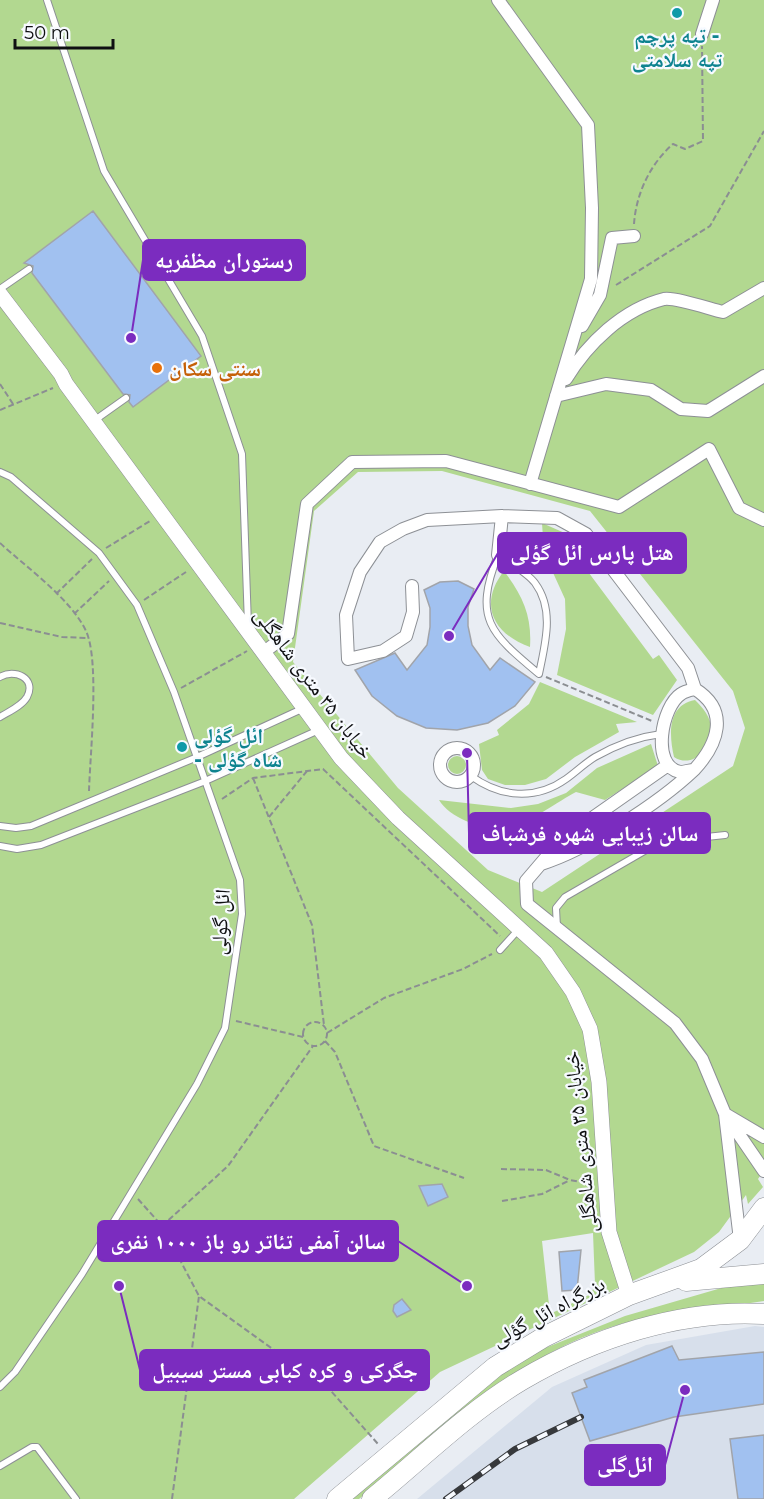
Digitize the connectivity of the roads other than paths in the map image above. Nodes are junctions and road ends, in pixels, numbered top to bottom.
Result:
1 (47, 0) edge
2 (498, 0) edge
3 (713, 0) edge
4 (702, 34) road end
5 (634, 236) road end
6 (29, 269) dead end
7 (764, 288) edge
8 (0, 289) edge
9 (0, 294) edge
10 (570, 350) junction
11 (764, 376) edge
12 (556, 396) junction
13 (126, 398) dead end
14 (95, 420) junction
15 (0, 472) edge
16 (530, 484) junction
17 (502, 516) junction
18 (764, 520) edge
19 (498, 555) junction
20 (412, 586) dead end
21 (248, 631) junction
22 (261, 649) junction
23 (0, 677) edge
24 (695, 689) junction
25 (304, 708) junction
26 (0, 717) edge
27 (321, 729) junction
28 (662, 730) junction
29 (195, 758) junction
30 (668, 765) junction
31 (694, 770) junction
32 (471, 776) dead end
33 (203, 782) junction
34 (0, 826) edge
35 (725, 835) dead end
36 (0, 846) edge
37 (540, 864) junction
38 (557, 928) junction
39 (519, 929) junction
40 (500, 950) road end
41 (725, 1114) junction
42 (764, 1137) edge
43 (764, 1171) edge
44 (764, 1208) edge
45 (740, 1240) junction
46 (764, 1274) edge
47 (669, 1282) junction
48 (629, 1295) junction
49 (764, 1314) edge
50 (0, 1387) edge
51 (0, 1466) edge
52 (76, 1499) edge
53 (337, 1499) edge
54 (372, 1499) edge

1 - 21 lane
2 - 10 street
3 - 4 street
5 - 10 street
6 - 8 lane
7 - 12 street
9 - 14 street, خیابان ۳۵ متری شاهگلی
10 - 12 street
11 - 12 street
12 - 16 street
13 - 14 lane
14 - 21 street, خیابان ۳۵ متری شاهگلی
15 - 29 lane, ائل گولی
16 - 18 street
16 - 22 street
17 - 19 street
17 - 20 street
17 - 24 street
19 - 19 lane
21 - 22 street, خیابان ۳۵ متری شاهگلی
22 - 25 street, خیابان ۳۵ متری شاهگلی
23 - 26 lane
24 - 28 street
24 - 31 street
25 - 27 street, خیابان ۳۵ متری شاهگلی
25 - 29 lane
27 - 33 lane
27 - 39 street, خیابان ۳۵ متری شاهگلی
28 - 30 street
28 - 32 lane
29 - 33 lane, ائل گولی
29 - 34 lane
30 - 31 street
30 - 37 street
31 - 37 street
33 - 36 lane
33 - 50 lane, ائل گولی
35 - 38 lane
37 - 38 street
38 - 41 street
39 - 40 lane
39 - 48 street, خیابان ۳۵ متری شاهگلی
41 - 42 street
41 - 43 street
41 - 45 street
44 - 45 highway, بزرگراه ائل گؤلی
45 - 47 highway, بزرگراه ائل گؤلی
46 - 47 highway
47 - 48 highway, بزرگراه ائل گؤلی
48 - 53 highway, بزرگراه ائل گؤلی
49 - 54 highway
51 - 52 lane

